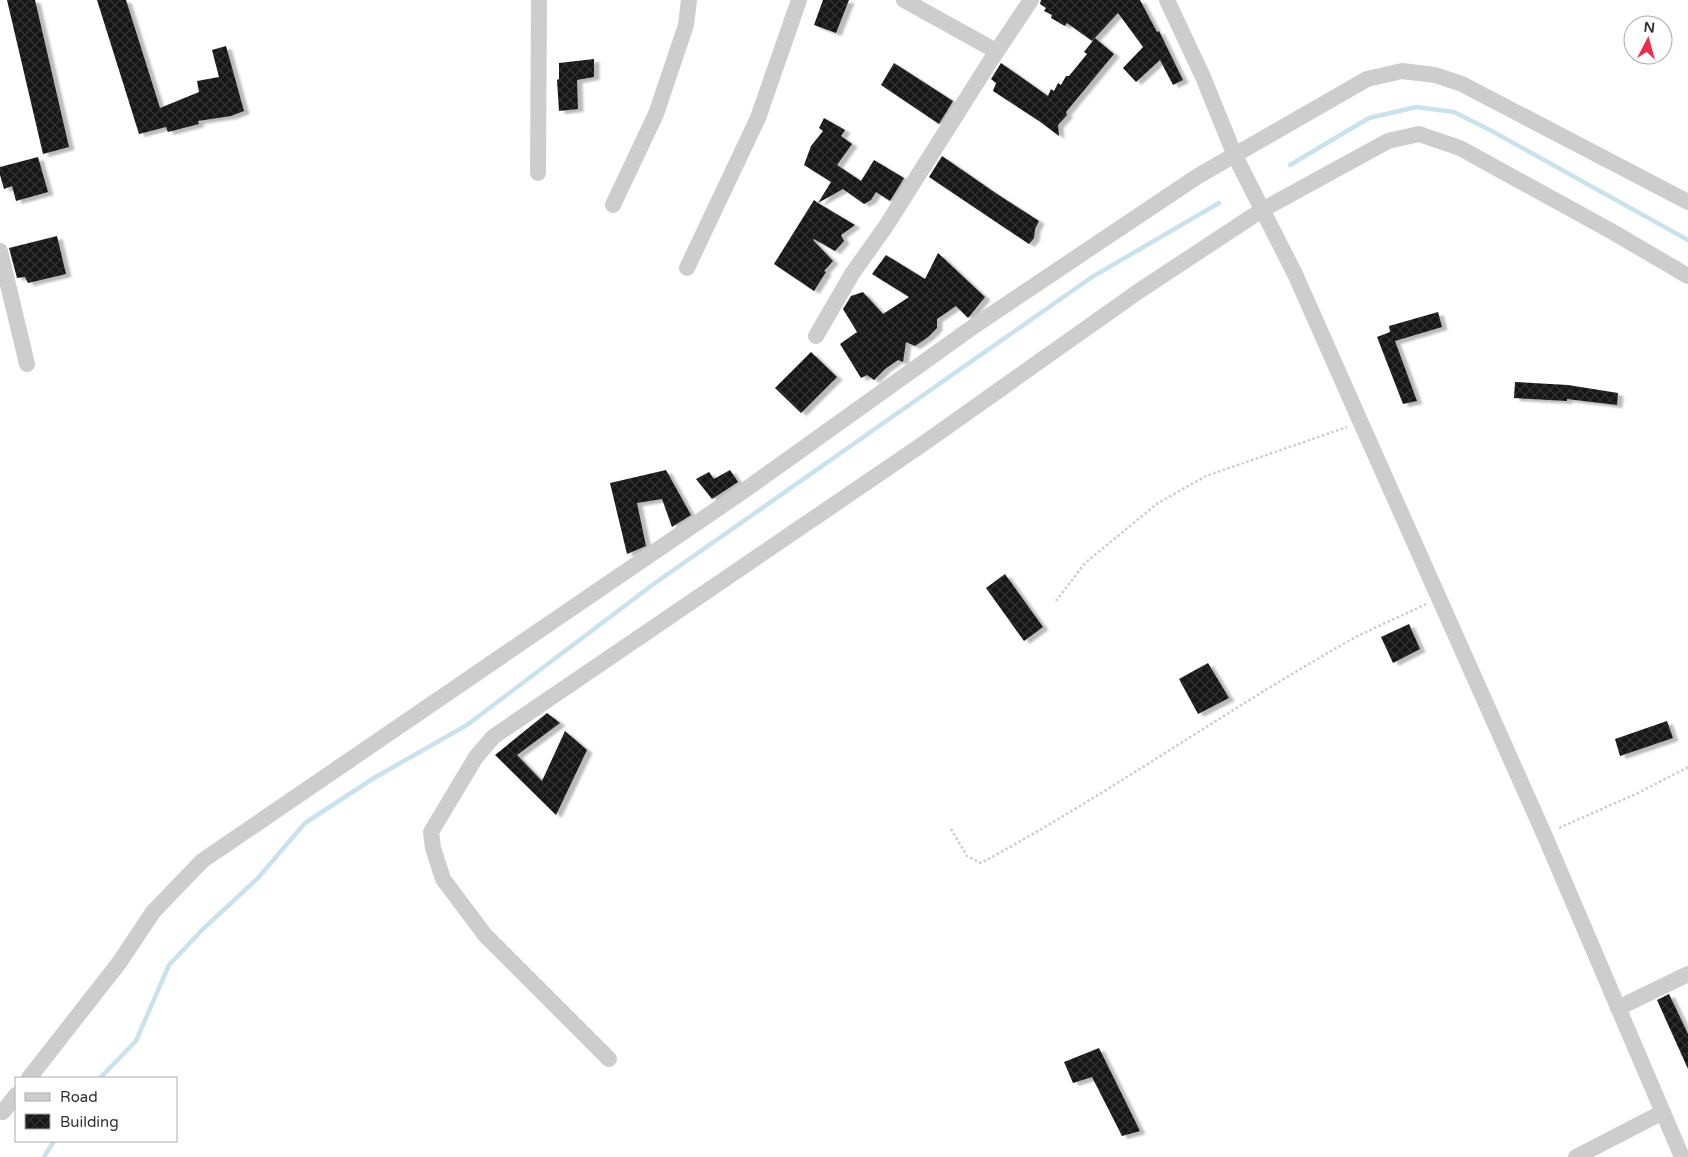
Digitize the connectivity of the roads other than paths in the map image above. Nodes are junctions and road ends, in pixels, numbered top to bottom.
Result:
1 (539, 0) edge
2 (689, 0) edge
3 (799, 0) edge
4 (904, 0) edge
5 (1031, 0) edge
6 (1167, 0) edge
7 (996, 51) junction
8 (1235, 156) junction
9 (538, 173) dead end
10 (1688, 202) edge
11 (613, 205) dead end
12 (1262, 210) junction
13 (0, 251) edge
14 (687, 268) dead end
15 (1688, 276) edge
16 (816, 336) dead end
17 (27, 364) dead end
18 (1688, 974) edge
19 (1618, 1008) junction
20 (609, 1059) dead end
21 (30, 1077) edge
22 (15, 1096) edge
23 (3, 1112) dead end
24 (1663, 1112) junction
25 (1576, 1157) edge
26 (1682, 1157) edge

1 - 9 street
2 - 11 street
3 - 14 street
4 - 7 street
5 - 7 street
6 - 8 street
7 - 16 street
8 - 10 street
8 - 12 street
8 - 21 street
12 - 15 street
12 - 19 street
12 - 20 street
13 - 17 street
18 - 19 street
19 - 24 street
22 - 23 street
24 - 25 street
24 - 26 street

